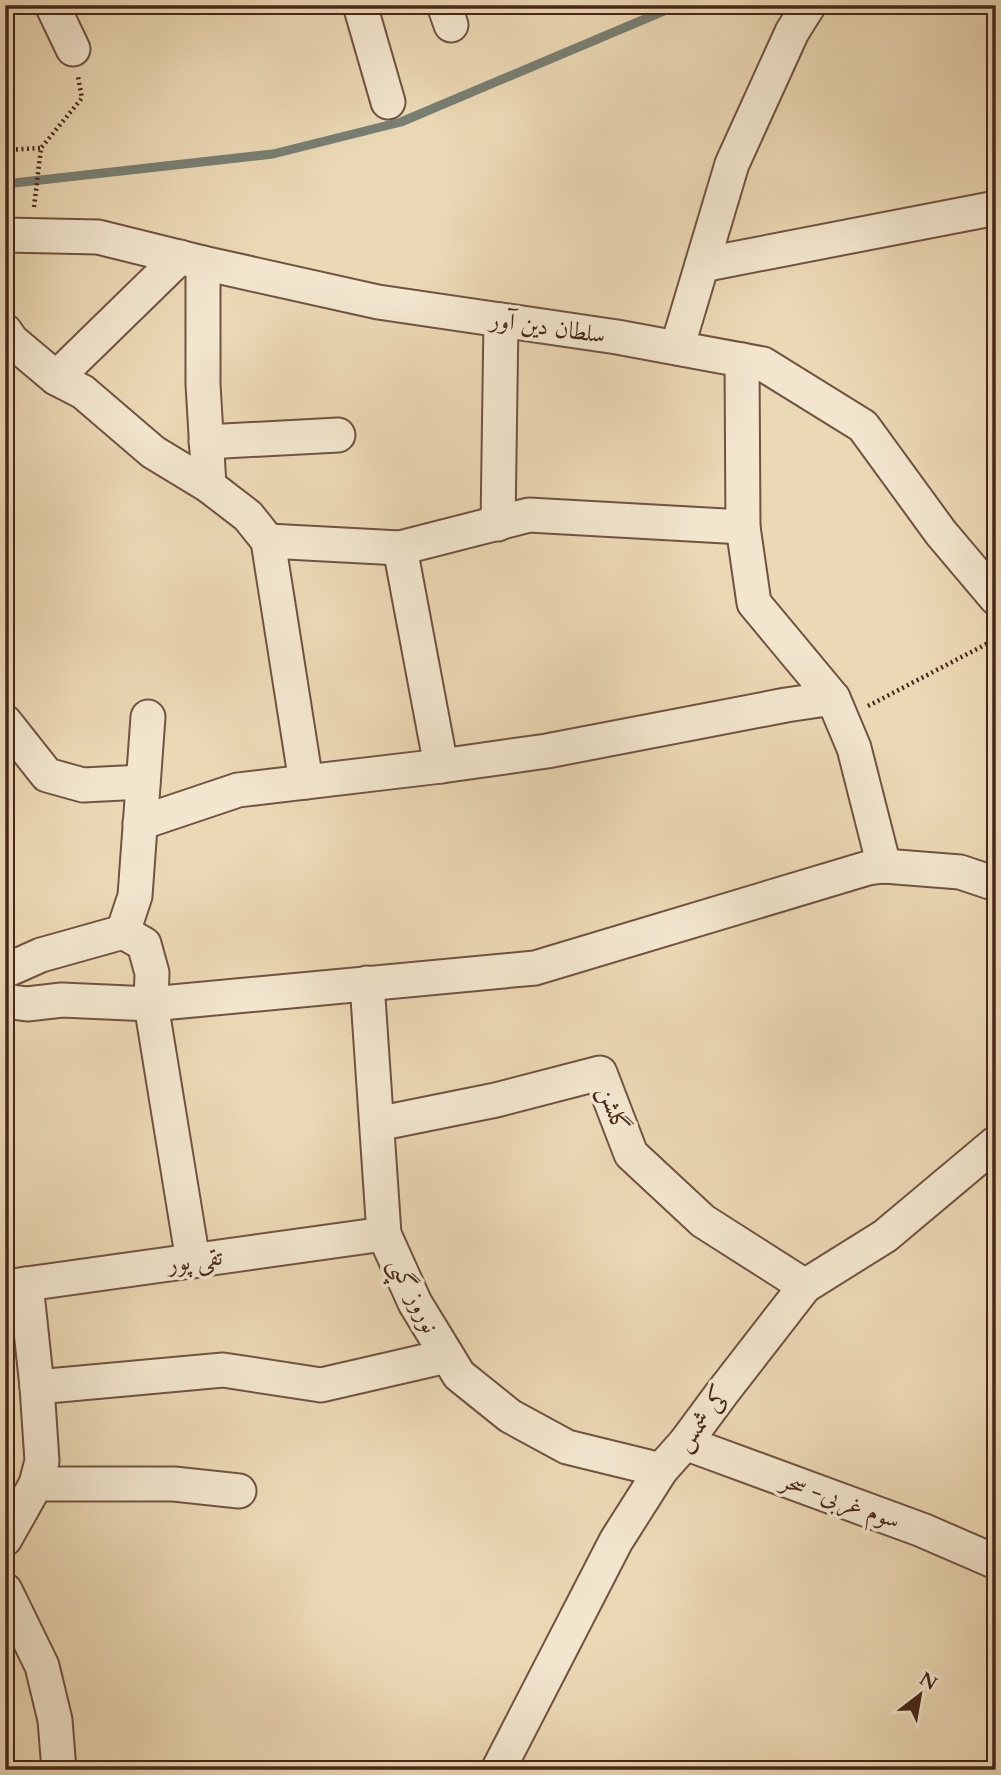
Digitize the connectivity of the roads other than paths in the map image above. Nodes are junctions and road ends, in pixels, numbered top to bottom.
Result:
1 (52, 5) edge
2 (360, 5) edge
3 (808, 5) edge
4 (73, 49) road end
5 (388, 102) dead end
6 (996, 208) edge
7 (18, 235) edge
8 (191, 260) junction
9 (702, 265) junction
10 (501, 320) junction
11 (8, 340) edge
12 (677, 348) junction
13 (742, 360) junction
14 (56, 379) junction
15 (338, 435) dead end
16 (206, 442) junction
17 (209, 486) junction
18 (498, 524) junction
19 (743, 527) junction
20 (268, 541) junction
21 (400, 548) junction
22 (996, 598) edge
23 (838, 709) junction
24 (148, 717) dead end
25 (5, 722) edge
26 (441, 766) junction
27 (143, 782) junction
28 (306, 782) junction
29 (140, 823) junction
30 (884, 866) junction
31 (996, 884) edge
32 (123, 932) junction
33 (5, 971) edge
34 (367, 983) junction
35 (5, 1001) edge
36 (150, 1004) junction
37 (377, 1124) junction
38 (996, 1143) edge
39 (384, 1234) junction
40 (193, 1261) junction
41 (15, 1286) edge
42 (806, 1286) junction
43 (447, 1356) junction
44 (37, 1387) junction
45 (685, 1443) junction
46 (661, 1470) junction
47 (36, 1484) junction
48 (239, 1491) dead end
49 (5, 1539) edge
50 (996, 1562) edge
51 (5, 1590) edge
52 (58, 1770) edge
53 (498, 1770) edge

1 - 4 street
2 - 5 street
3 - 9 street
6 - 9 street
7 - 8 street, سلطان دین آور
8 - 10 street, سلطان دین آور
8 - 14 street
8 - 16 street
9 - 12 street
10 - 12 street, سلطان دین آور
10 - 18 street
11 - 14 street
12 - 13 street, سلطان دین آور
13 - 19 street
13 - 22 street, سلطان دین آور
14 - 17 street
15 - 16 street
16 - 17 street
17 - 20 street
18 - 19 street
18 - 21 street
19 - 23 street
20 - 21 street
20 - 28 street
21 - 26 street
23 - 26 street
23 - 30 street
24 - 27 street
25 - 27 street
26 - 28 street
27 - 29 street
28 - 29 street
29 - 32 street
30 - 31 street
30 - 34 street
32 - 33 street
32 - 36 street
34 - 36 street
34 - 37 street, نوروز گپی
35 - 36 street
36 - 40 street
37 - 39 street, نوروز گپی
37 - 42 street, گلشن
38 - 42 street, کی شمس
39 - 40 street, تقی پور
39 - 43 street, نوروز گپی
40 - 41 street, تقی پور
41 - 44 street
42 - 45 street, کی شمس
43 - 44 street
43 - 46 street, نوروز گپی
44 - 47 street
45 - 46 street, کی شمس
45 - 50 street, سوم غربی- سحر
46 - 53 street, کی شمس
47 - 48 street
47 - 49 street
51 - 52 street

